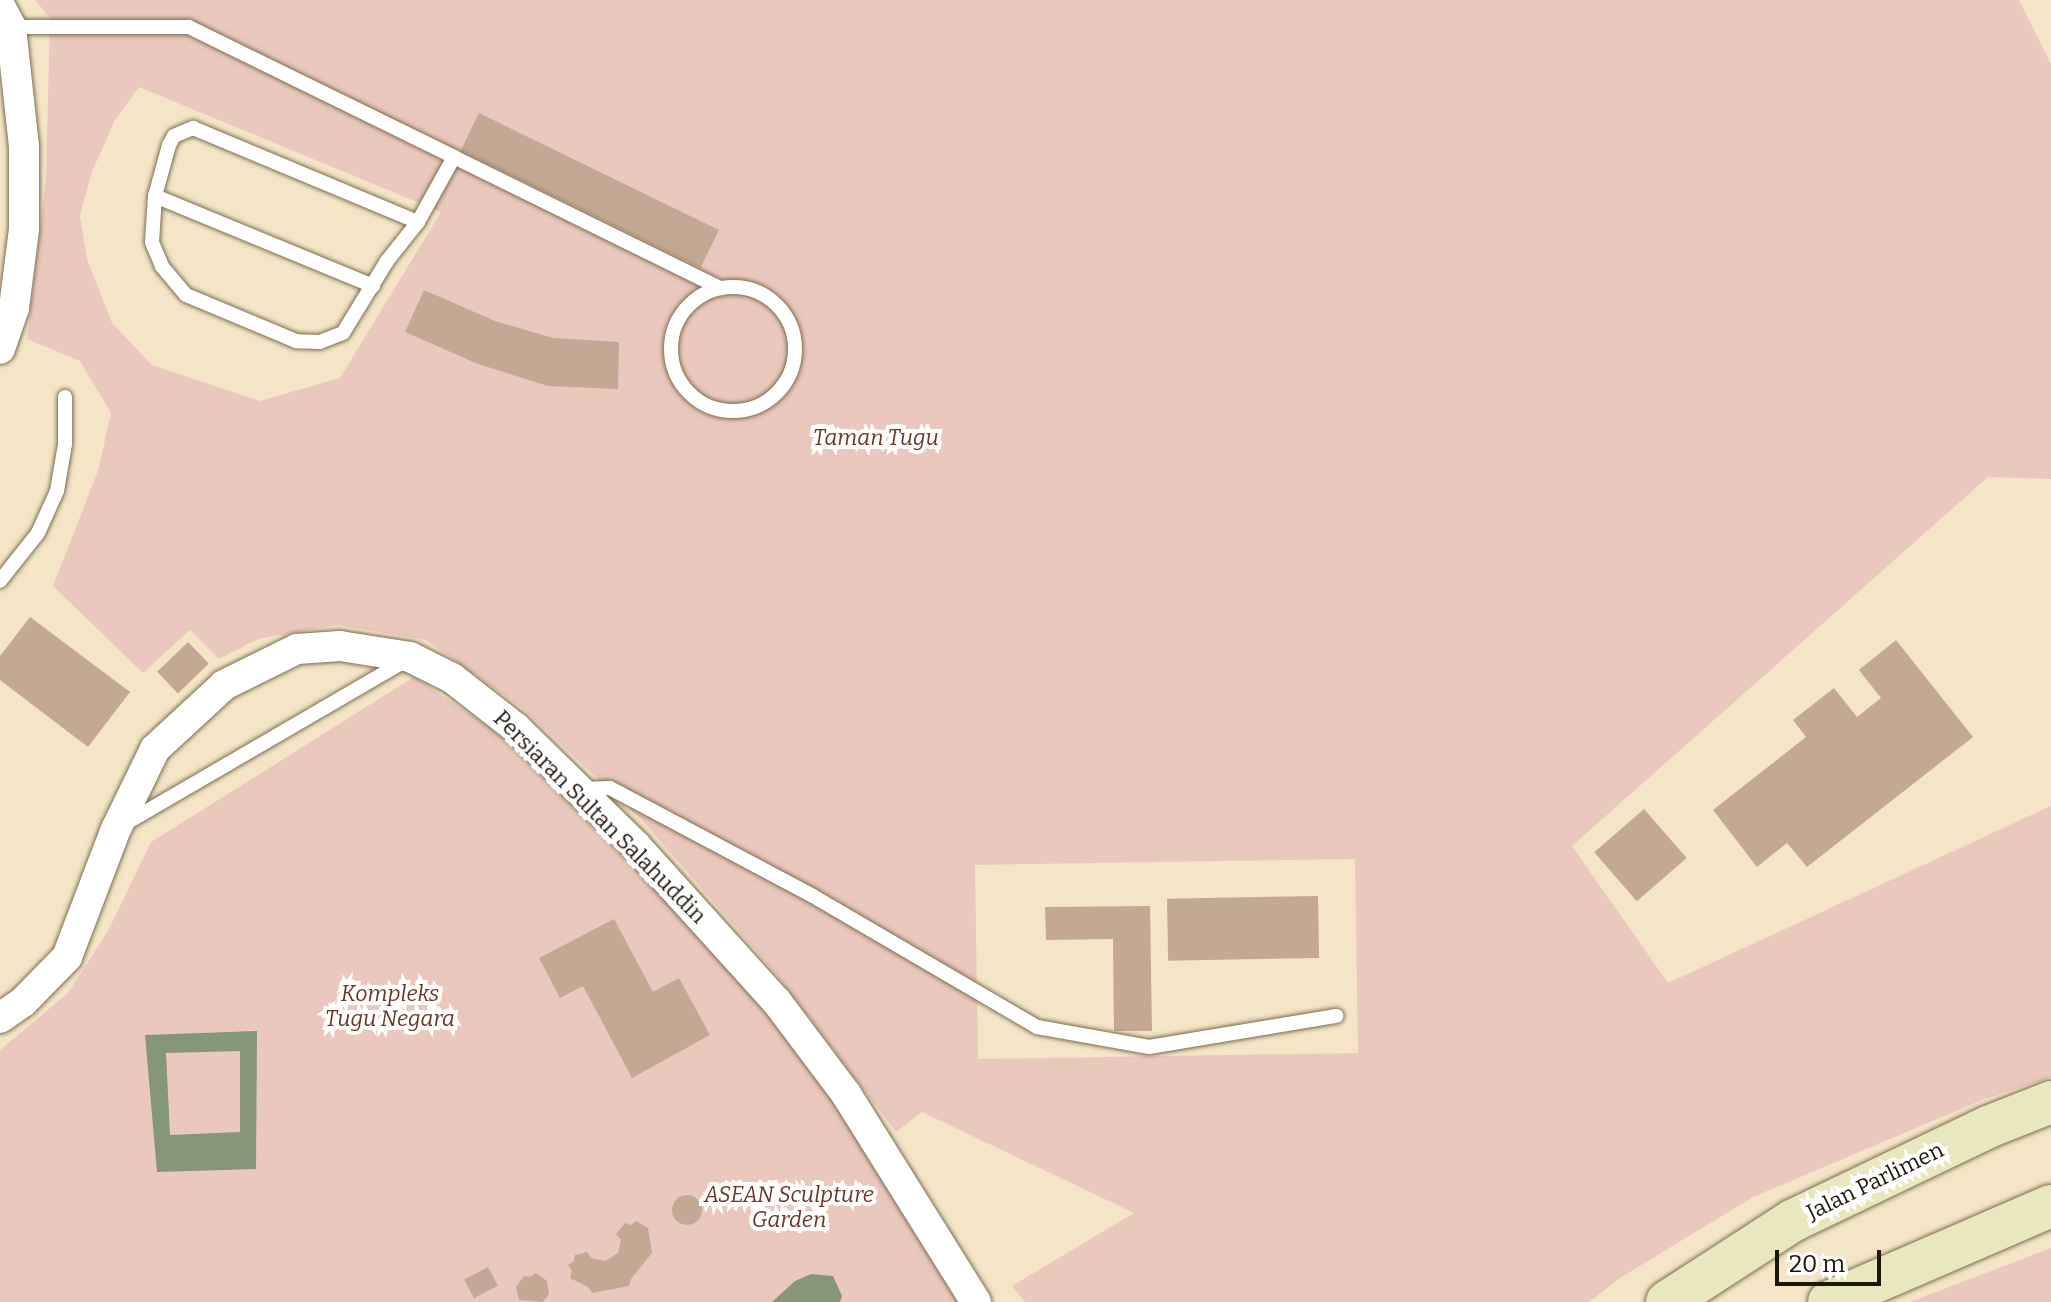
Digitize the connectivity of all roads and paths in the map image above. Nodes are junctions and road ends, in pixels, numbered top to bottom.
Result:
1 (6, 17) edge
2 (454, 157) junction
3 (155, 196) junction
4 (418, 222) junction
5 (373, 286) junction
6 (720, 288) junction
7 (0, 349) edge
8 (65, 397) dead end
9 (1, 579) edge
10 (410, 657) junction
11 (578, 789) junction
12 (116, 829) junction
13 (1336, 1016) dead end
14 (0, 1018) edge
15 (2051, 1102) edge
16 (2051, 1206) edge
17 (976, 1302) edge
18 (1667, 1302) edge
19 (1829, 1302) edge

1 - 2 lane
1 - 7 street
2 - 4 lane
2 - 6 lane
3 - 4 lane
3 - 5 lane
3 - 5 lane
4 - 5 lane
6 - 6 lane
8 - 9 lane
10 - 11 street, Persiaran Sultan Salahuddin
10 - 12 lane
10 - 12 street, Persiaran Sultan Salahuddin
11 - 13 lane
11 - 17 street, Persiaran Sultan Salahuddin
12 - 14 street, Persiaran Sultan Salahuddin
15 - 18 street, Jalan Parlimen
16 - 19 street

